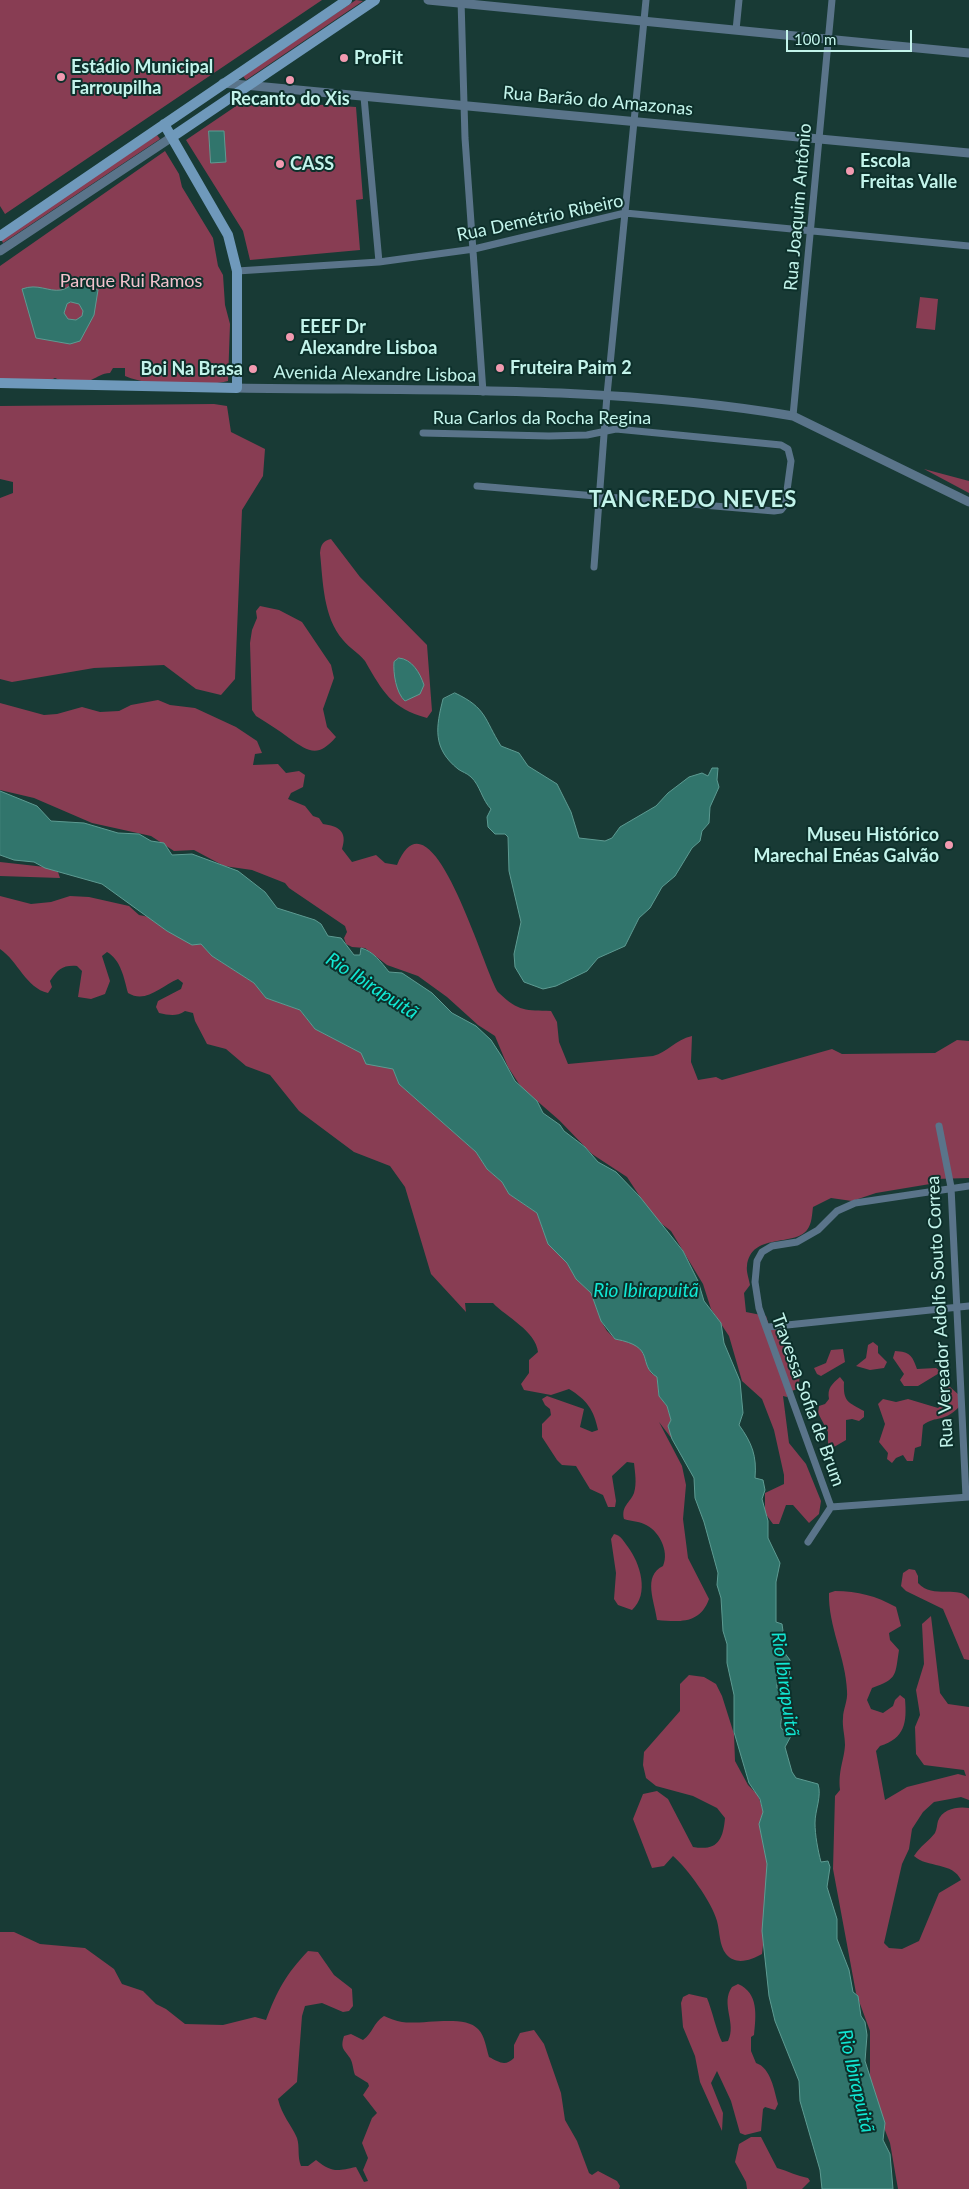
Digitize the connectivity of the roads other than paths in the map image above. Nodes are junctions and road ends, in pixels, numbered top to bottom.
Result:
1 (346, 0) edge
2 (375, 0) edge
3 (428, 0) edge
4 (646, 0) edge
5 (739, 0) edge
6 (832, 0) edge
7 (461, 2) edge
8 (644, 22) junction
9 (736, 30) junction
10 (828, 38) junction
11 (969, 53) edge
12 (223, 83) junction
13 (248, 84) junction
14 (364, 97) junction
15 (465, 105) junction
16 (633, 121) junction
17 (164, 124) junction
18 (172, 137) junction
19 (819, 139) junction
20 (969, 153) edge
21 (625, 212) junction
22 (811, 229) junction
23 (0, 236) edge
24 (969, 246) edge
25 (474, 249) junction
26 (0, 251) edge
27 (379, 262) junction
28 (237, 271) junction
29 (0, 383) edge
30 (237, 388) junction
31 (483, 392) junction
32 (607, 394) junction
33 (793, 416) junction
34 (605, 432) junction
35 (424, 433) dead end
36 (477, 486) dead end
37 (600, 496) junction
38 (969, 502) edge
39 (594, 567) dead end
40 (939, 1126) dead end
41 (969, 1186) edge
42 (951, 1187) junction
43 (969, 1306) edge
44 (956, 1308) junction
45 (768, 1328) junction
46 (968, 1497) edge
47 (831, 1507) junction
48 (808, 1542) dead end

1 - 12 main road
2 - 13 main road
3 - 7 street
4 - 8 street
5 - 9 street
6 - 10 street, Rua Joaquim Antônio
7 - 8 street
7 - 15 street
8 - 9 street
8 - 16 street
9 - 10 street
10 - 11 street
10 - 19 street, Rua Joaquim Antônio
12 - 13 street, Rua Barão do Amazonas
12 - 17 main road
13 - 14 street, Rua Barão do Amazonas
13 - 18 main road
14 - 15 street, Rua Barão do Amazonas
14 - 27 street
15 - 16 street, Rua Barão do Amazonas
15 - 25 street
16 - 19 street, Rua Barão do Amazonas
16 - 21 street
17 - 18 main road
17 - 23 main road
18 - 26 street
18 - 28 main road
19 - 20 street, Rua Barão do Amazonas
19 - 22 street, Rua Joaquim Antônio
21 - 22 street, Rua Demétrio Ribeiro
21 - 25 street, Rua Demétrio Ribeiro
21 - 32 street
22 - 24 street, Rua Demétrio Ribeiro
22 - 33 street, Rua Joaquim Antônio
25 - 27 street, Rua Demétrio Ribeiro
25 - 31 street
27 - 28 street, Rua Demétrio Ribeiro
28 - 30 main road
29 - 30 main road, Avenida Alexandre Lisboa
30 - 31 street, Avenida Alexandre Lisboa
31 - 32 street, Avenida Alexandre Lisboa
32 - 33 street, Avenida Alexandre Lisboa
32 - 34 street
33 - 38 street, Avenida Alexandre Lisboa
34 - 35 street, Rua Carlos da Rocha Regina
34 - 37 street
34 - 37 street, Rua Carlos da Rocha Regina
36 - 37 street
37 - 39 street
40 - 42 street, Rua Vereador Adolfo Souto Correa
41 - 42 street
42 - 44 street, Rua Vereador Adolfo Souto Correa
42 - 45 street, Travessa Sofia de Brum
43 - 44 street
44 - 45 street
44 - 46 street, Rua Vereador Adolfo Souto Correa
45 - 47 street, Travessa Sofia de Brum
46 - 47 street
47 - 48 street, Travessa Sofia de Brum

